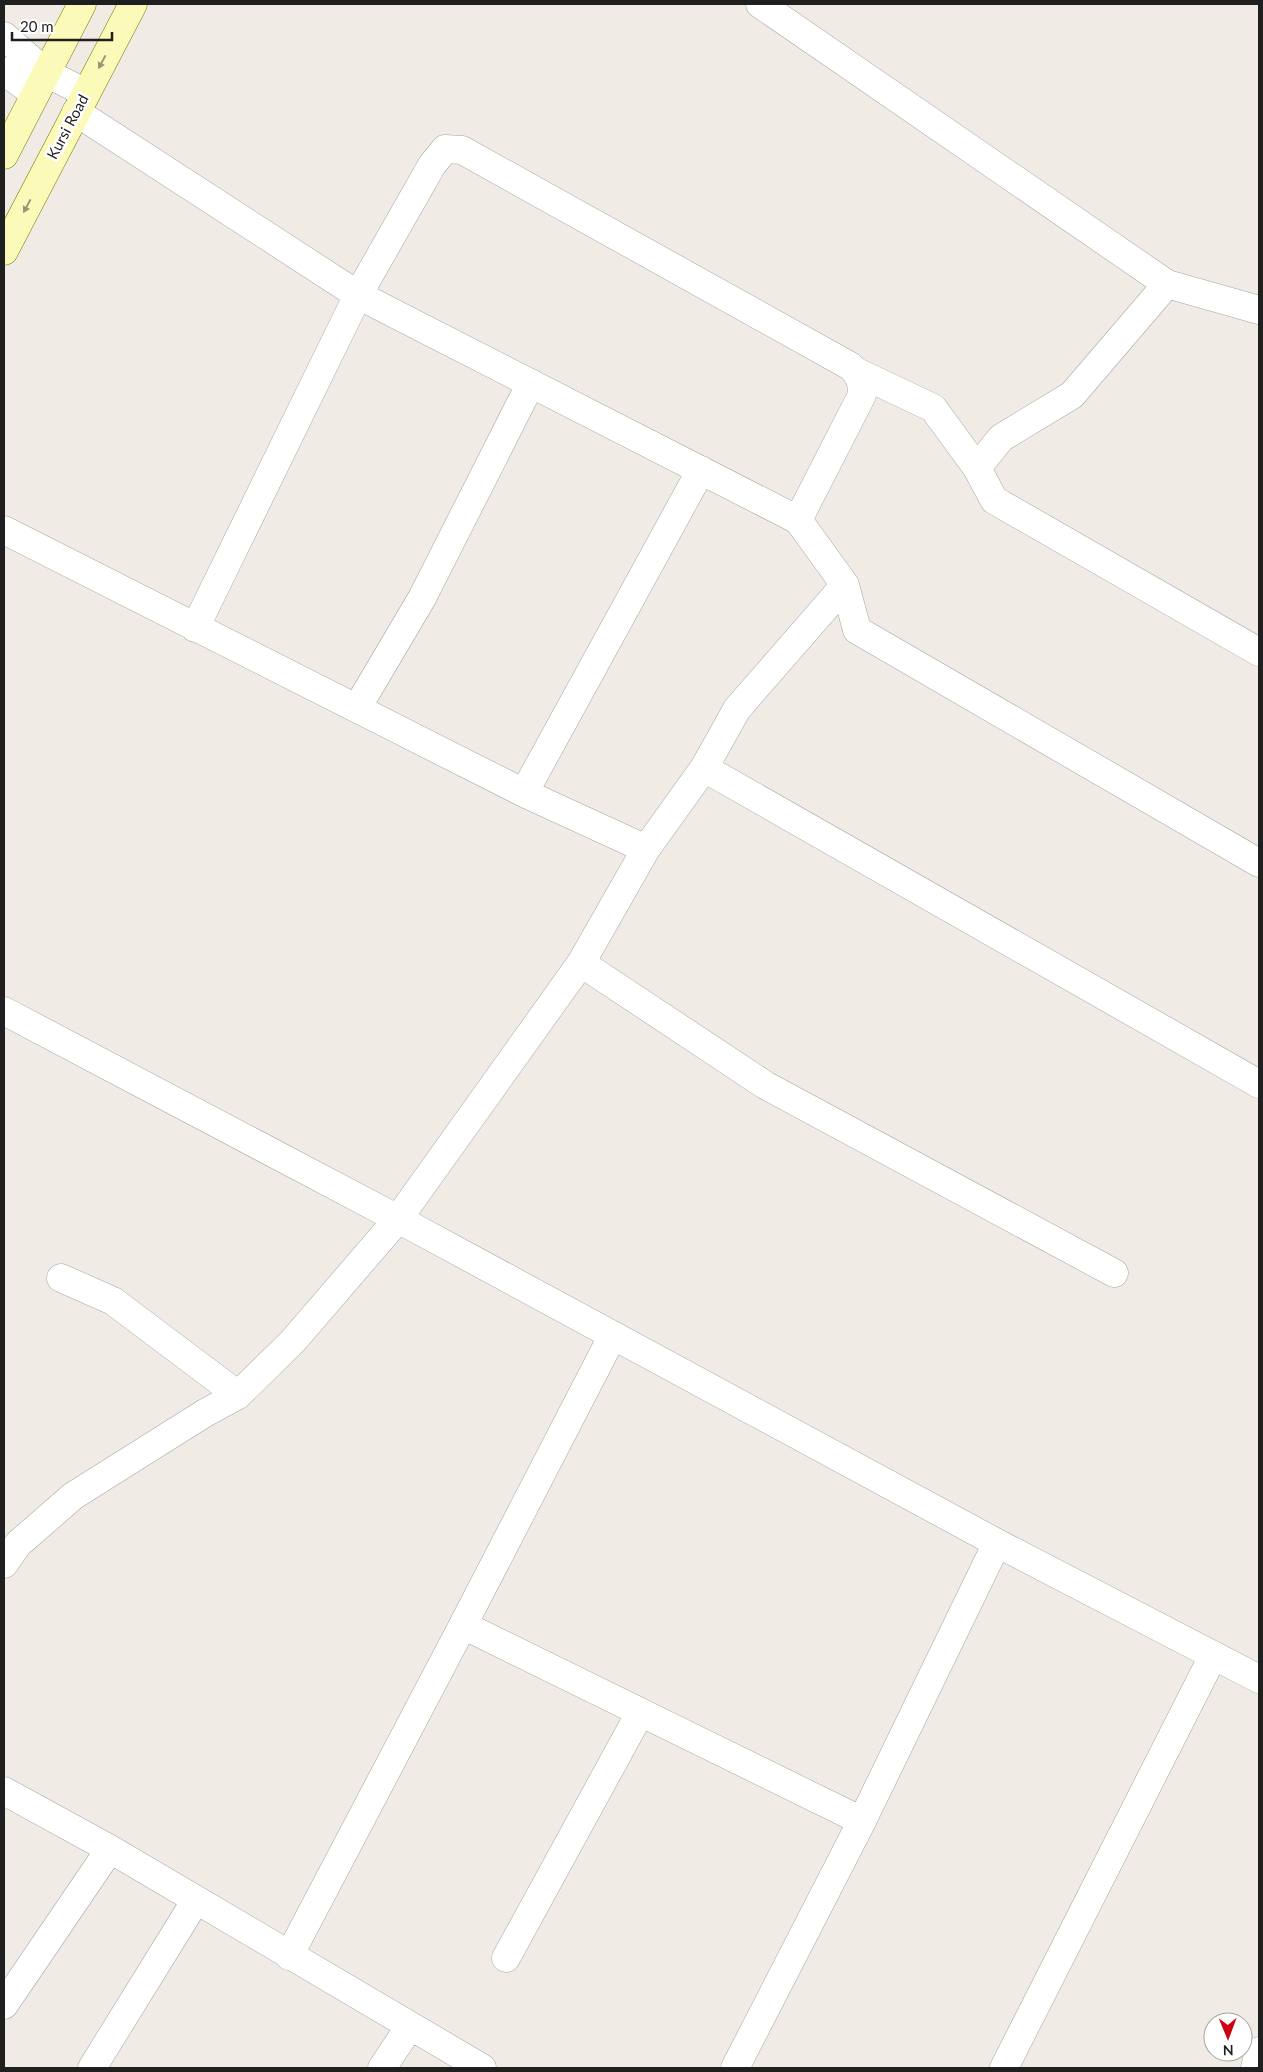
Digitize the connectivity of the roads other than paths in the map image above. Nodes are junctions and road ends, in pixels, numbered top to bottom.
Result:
1 (82, 4) edge
2 (133, 4) edge
3 (760, 4) edge
4 (4, 36) edge
5 (4, 71) edge
6 (41, 84) junction
7 (81, 102) junction
8 (6, 146) edge
9 (4, 251) edge
10 (1167, 284) junction
11 (358, 295) junction
12 (1259, 310) edge
13 (857, 372) junction
14 (531, 383) junction
15 (977, 468) junction
16 (701, 470) junction
17 (798, 520) junction
18 (4, 530) edge
19 (845, 585) junction
20 (195, 628) junction
21 (1259, 652) edge
22 (357, 708) junction
23 (704, 768) junction
24 (524, 792) junction
25 (646, 850) junction
26 (1259, 863) edge
27 (581, 963) junction
28 (4, 1011) edge
29 (1259, 1084) edge
30 (398, 1219) junction
31 (1114, 1273) dead end
32 (61, 1278) dead end
33 (613, 1335) junction
34 (238, 1395) junction
35 (997, 1543) junction
36 (4, 1564) edge
37 (464, 1625) junction
38 (1213, 1656) junction
39 (1259, 1679) edge
40 (640, 1713) junction
41 (4, 1791) edge
42 (862, 1821) junction
43 (110, 1850) junction
44 (196, 1900) junction
45 (290, 1956) junction
46 (506, 1958) dead end
47 (4, 2005) edge
48 (410, 2026) junction
49 (1259, 2052) edge
50 (743, 2066) edge
51 (92, 2068) edge
52 (382, 2068) edge
53 (482, 2068) edge
54 (1004, 2068) edge
55 (1255, 2068) edge

1 - 6 main road
2 -> 7 main road, Kursi Road
3 - 10 street
4 - 6 street
5 - 6 street
6 - 7 street
6 - 8 main road
7 -> 9 main road, Kursi Road
7 - 11 street
10 - 12 street
10 - 15 street
11 - 13 street
11 - 14 street
11 - 20 street
13 - 15 street
13 - 17 street
14 - 16 street
14 - 22 street
15 - 21 street
16 - 17 street
16 - 24 street
17 - 19 street
18 - 20 street
19 - 23 street
19 - 26 street
20 - 22 street
22 - 24 street
23 - 25 street
23 - 29 street
24 - 25 street
25 - 27 street
27 - 30 street
27 - 31 street
28 - 30 street
30 - 33 street
30 - 34 street
32 - 34 street
33 - 35 street
33 - 37 street
34 - 36 street
35 - 38 street
35 - 42 street
37 - 40 street
37 - 45 street
38 - 39 street
38 - 54 street
40 - 42 street
40 - 46 street
41 - 43 street
42 - 50 street
43 - 44 street
43 - 47 street
44 - 45 street
44 - 51 street
45 - 48 street
48 - 52 street
48 - 53 street
49 - 55 street

